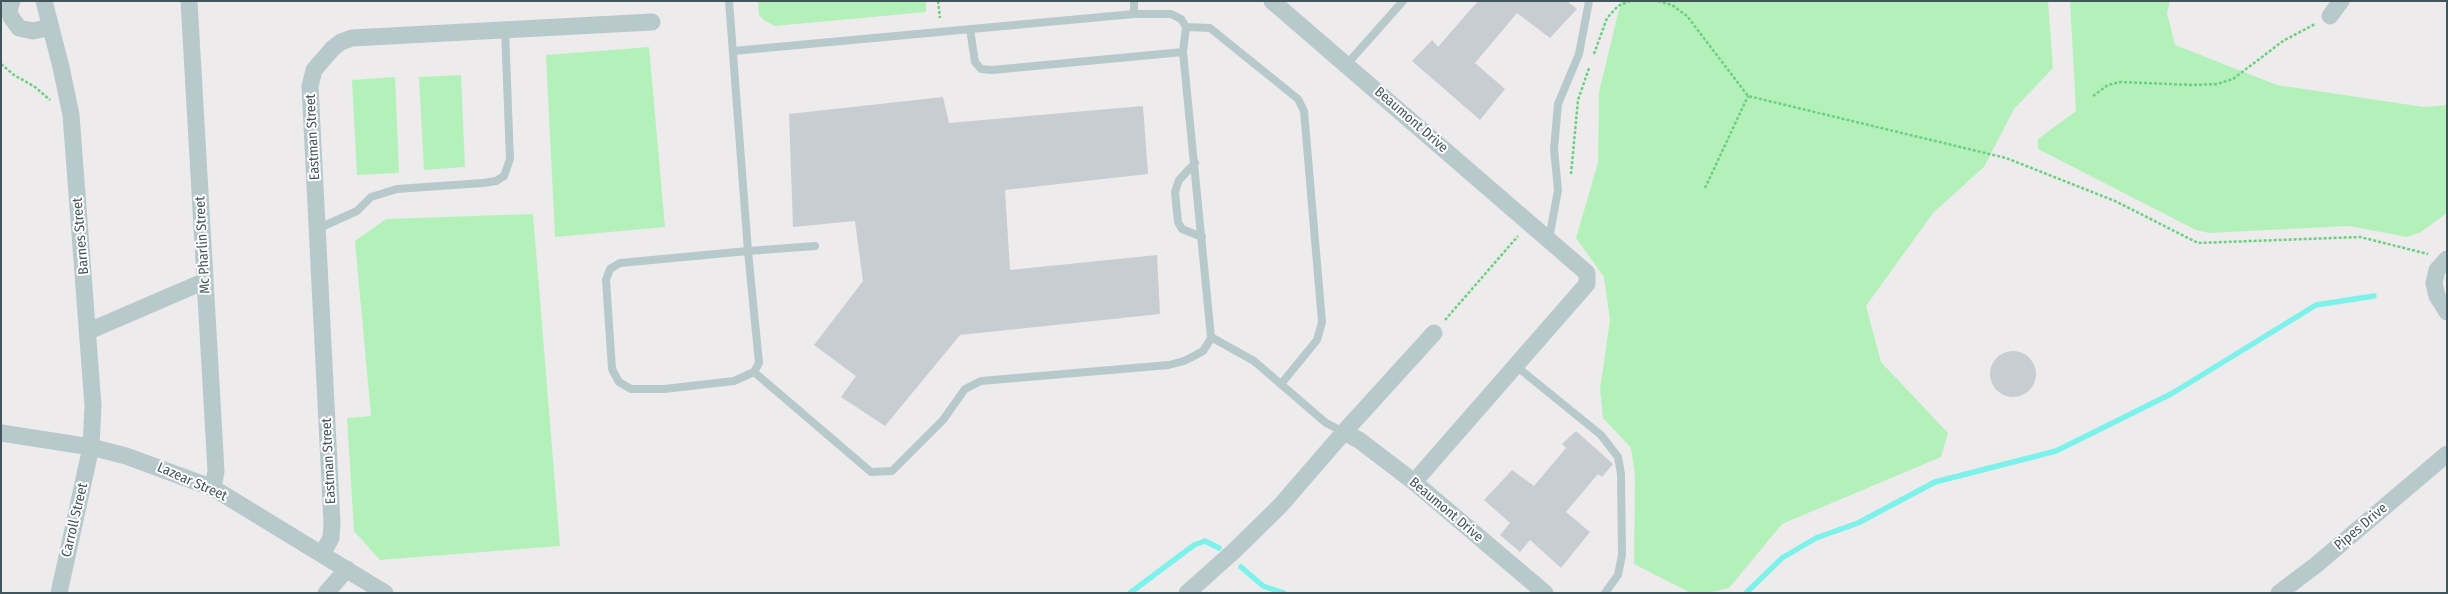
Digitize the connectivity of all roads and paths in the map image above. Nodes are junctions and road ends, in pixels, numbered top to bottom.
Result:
1 (12, 1) edge
2 (44, 1) edge
3 (189, 1) edge
4 (729, 1) edge
5 (938, 1) edge
6 (1134, 1) edge
7 (1403, 1) edge
8 (1589, 1) edge
9 (1630, 1) edge
10 (1658, 1) edge
11 (2341, 1) edge
12 (1281, 4) edge
13 (1134, 14) junction
14 (2330, 16) joint
15 (940, 20) dead end
16 (652, 22) dead end
17 (51, 27) junction
18 (1186, 27) junction
19 (970, 29) junction
20 (505, 30) junction
21 (733, 51) junction
22 (1183, 52) junction
23 (1594, 55) dead end
24 (1591, 63) dead end
25 (1, 64) edge
26 (1346, 64) junction
27 (1748, 96) junction
28 (2093, 96) dead end
29 (1578, 100) dead end
30 (71, 115) junction
31 (1195, 163) junction
32 (1705, 188) dead end
33 (317, 229) junction
34 (1202, 237) junction
35 (1549, 238) junction
36 (815, 246) dead end
37 (748, 251) junction
38 (2447, 259) edge
39 (205, 281) junction
40 (2447, 312) edge
41 (89, 331) junction
42 (1434, 332) dead end
43 (1212, 337) junction
44 (1516, 366) junction
45 (754, 372) junction
46 (1281, 384) junction
47 (1344, 432) junction
48 (1, 433) edge
49 (91, 447) junction
50 (2445, 459) edge
51 (1414, 482) junction
52 (213, 488) junction
53 (322, 554) junction
54 (347, 569) junction
55 (59, 593) edge
56 (326, 593) edge
57 (385, 593) edge
58 (1187, 593) edge
59 (1545, 593) edge
60 (1605, 593) edge
61 (2278, 593) edge

1 - 17 street
2 - 17 street, Barnes Street
3 - 39 street, Mc Pharlin Street
4 - 21 lane
5 - 15 path
6 - 13 lane
7 - 26 lane
8 - 35 lane
9 - 23 path
10 - 27 path
11 - 14 street
12 - 26 street, Beaumont Drive
13 - 18 lane
13 - 19 lane
14 - 28 path
16 - 20 street, Eastman Street
17 - 30 street, Barnes Street
18 - 22 lane
18 - 46 lane
19 - 21 lane
19 - 22 lane
20 - 33 lane
20 - 33 street, Eastman Street
21 - 37 lane
22 - 31 lane
24 - 29 path
25 - 30 path
26 - 35 street, Beaumont Drive
27 - 32 path
27 - 38 path
30 - 41 street, Barnes Street
31 - 34 lane
31 - 34 lane
33 - 53 street, Eastman Street
34 - 43 lane
35 - 44 street, Beaumont Drive
36 - 37 lane
37 - 45 lane
37 - 45 lane
38 - 40 street
39 - 41 street
39 - 52 street, Mc Pharlin Street
41 - 49 street, Barnes Street
42 - 47 street
43 - 45 lane
43 - 46 lane
44 - 51 street, Beaumont Drive
44 - 60 lane
46 - 47 lane
47 - 51 street, Beaumont Drive
47 - 58 street
48 - 49 street, Lazear Street
49 - 52 street, Lazear Street
49 - 55 street, Carroll Street
50 - 61 street, Pipes Drive
51 - 59 street, Beaumont Drive
52 - 53 street, Lazear Street
53 - 54 street, Lazear Street
54 - 56 street
54 - 57 street, Lazear Street

